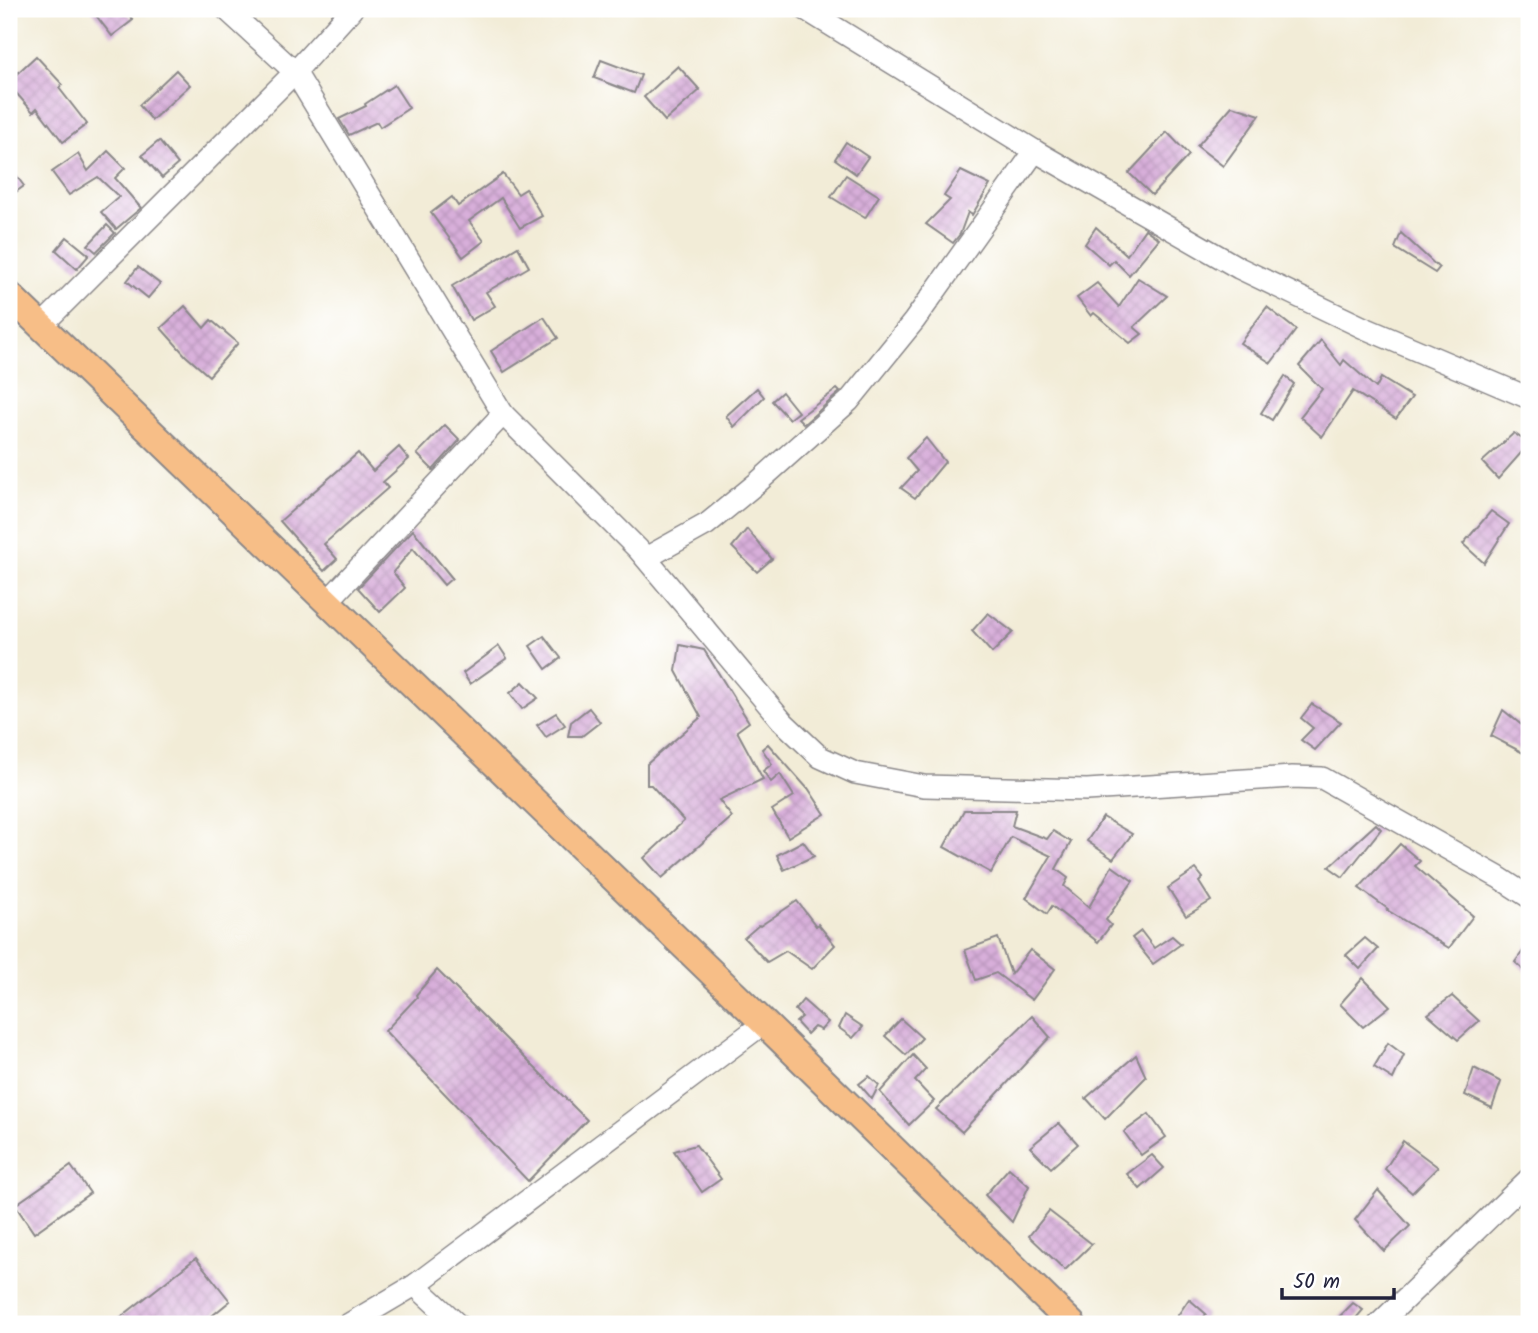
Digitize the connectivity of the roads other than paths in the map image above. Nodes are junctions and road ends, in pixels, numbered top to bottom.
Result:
1 (226, 9) edge
2 (352, 9) edge
3 (805, 9) edge
4 (295, 72) junction
5 (1035, 151) junction
6 (9, 295) edge
7 (40, 327) junction
8 (1529, 398) edge
9 (503, 414) junction
10 (646, 558) junction
11 (328, 601) junction
12 (1529, 897) edge
13 (764, 1023) junction
14 (1529, 1179) edge
15 (415, 1285) junction
16 (349, 1324) edge
17 (457, 1324) edge
18 (1072, 1324) edge
19 (1379, 1324) edge

1 - 4 street
2 - 4 street
3 - 5 street
4 - 7 street
4 - 9 street
5 - 8 street
5 - 10 street
6 - 7 main road
7 - 11 main road
9 - 10 street
9 - 11 street
10 - 12 street
11 - 13 main road
13 - 15 street
13 - 18 main road
14 - 19 street
15 - 16 street
15 - 17 street

